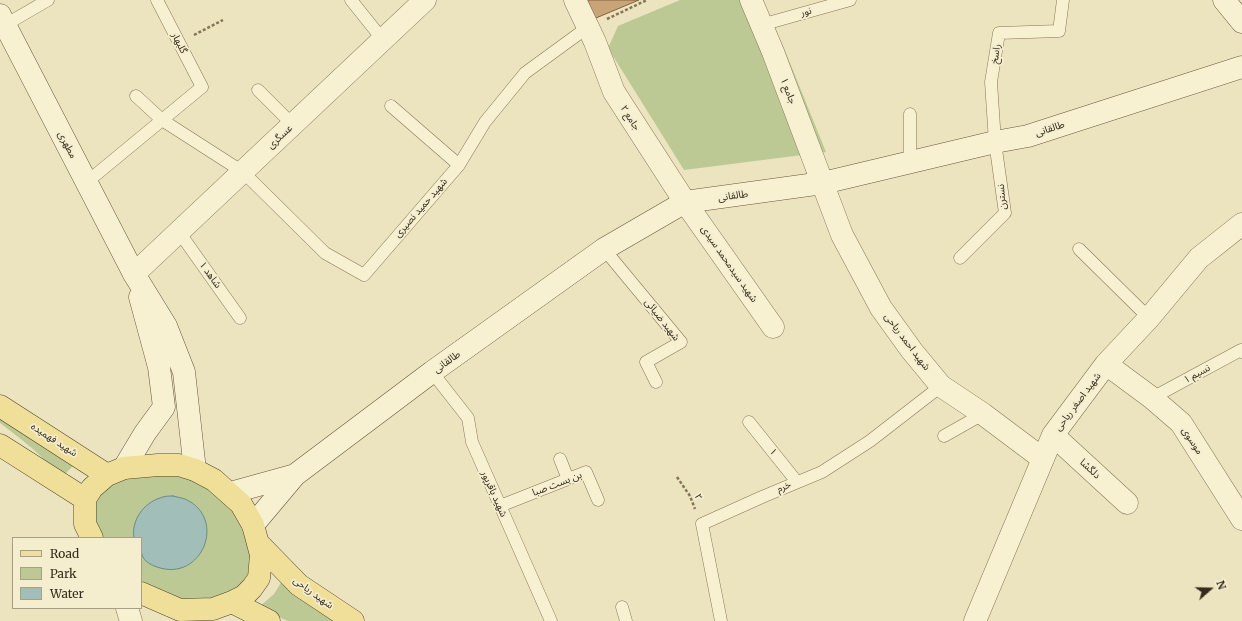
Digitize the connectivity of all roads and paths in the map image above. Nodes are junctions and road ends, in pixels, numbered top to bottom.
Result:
1 (48, 0) edge
2 (157, 0) edge
3 (351, 0) edge
4 (425, 0) edge
5 (575, 0) edge
6 (647, 0) edge
7 (750, 0) edge
8 (850, 0) edge
9 (1063, 0) edge
10 (1224, 0) edge
11 (3, 20) edge
12 (223, 20) dead end
13 (1242, 22) edge
14 (761, 25) junction
15 (588, 27) junction
16 (383, 40) junction
17 (179, 43) junction
18 (1242, 67) edge
19 (258, 90) dead end
20 (136, 96) dead end
21 (391, 106) dead end
22 (910, 114) dead end
23 (162, 120) junction
24 (293, 125) junction
25 (995, 142) junction
26 (910, 162) junction
27 (458, 165) junction
28 (243, 172) junction
29 (87, 182) junction
30 (823, 183) junction
31 (685, 202) junction
32 (1242, 224) edge
33 (179, 232) junction
34 (604, 249) junction
35 (1079, 249) dead end
36 (960, 258) dead end
37 (134, 274) junction
38 (240, 318) dead end
39 (1149, 318) junction
40 (773, 327) dead end
41 (1242, 352) edge
42 (1106, 364) junction
43 (432, 372) junction
44 (656, 382) dead end
45 (941, 386) junction
46 (1152, 398) junction
47 (0, 406) edge
48 (983, 414) junction
49 (749, 422) dead end
50 (1053, 435) junction
51 (944, 436) dead end
52 (0, 445) edge
53 (560, 459) dead end
54 (1043, 459) junction
55 (195, 470) junction
56 (115, 472) junction
57 (295, 475) junction
58 (677, 477) dead end
59 (568, 479) junction
60 (797, 482) junction
61 (230, 493) junction
62 (85, 499) junction
63 (598, 500) dead end
64 (1126, 503) dead end
65 (500, 506) junction
66 (1242, 519) edge
67 (702, 524) junction
68 (256, 535) junction
69 (92, 537) edge
70 (142, 593) edge
71 (622, 607) dead end
72 (127, 609) edge
73 (215, 611) edge
74 (131, 621) edge
75 (269, 621) edge
76 (353, 621) edge
77 (551, 621) edge
78 (626, 621) edge
79 (721, 621) edge
80 (975, 621) edge

1 - 11 lane
2 - 17 lane, گلبهار
3 - 16 lane
4 - 16 street, عسگری
5 - 15 street, جامع ۲
6 - 15 path
7 - 14 street, جامع ۱
8 - 14 lane, نور
9 - 25 lane, راسخ
10 - 13 street
11 - 29 street, مطهری
12 - 17 path
14 - 30 street, جامع ۱
15 - 27 lane, شهید حمید نصیری
15 - 31 street, جامع ۲
16 - 24 street, عسگری
17 - 23 lane, گلبهار
18 - 25 street, طالقانی
19 - 24 lane
20 - 23 lane
21 - 27 lane
22 - 26 lane
23 - 28 lane
23 - 29 lane
24 - 28 street, عسگری
25 - 26 street, طالقانی
25 - 36 lane, نسترن
26 - 30 street, طالقانی
27 - 28 lane, شهید حمید نصیری
28 - 33 street, عسگری
29 - 37 street, مطهری
30 - 31 street, طالقانی
30 - 45 street, شهید احمد ریاحی
31 - 34 street, طالقانی
31 - 40 street, شهید سیدمحمد سیدی
32 - 39 street, شهید اصغر ریاحی
33 - 37 street, عسگری
33 - 38 lane, شاهد ۱
34 - 43 street, طالقانی
34 - 44 lane, شهید ضیائی
35 - 39 lane
37 - 55 street
37 - 56 street
39 - 42 street, شهید اصغر ریاحی
41 - 46 lane, نسیم ۱
42 - 46 street, موسوی
42 - 50 street, شهید اصغر ریاحی
43 - 57 street, طالقانی
43 - 65 lane, شهید باقرپور
45 - 48 street, شهید احمد ریاحی
45 - 60 lane, خرم
46 - 66 street, موسوی
47 - 56 main road, شهید فهمیده
48 - 51 lane
48 - 54 street, شهید احمد ریاحی
49 - 60 lane, ۱
50 - 54 street, شهید اصغر ریاحی
50 - 64 street, دلگشا
52 - 62 main road
53 - 59 lane
54 - 80 street, شهید اصغر ریاحی
55 - 56 main road
55 - 61 main road
56 - 62 main road
57 - 61 street
57 - 68 street
58 - 67 path, ۲
59 - 63 lane, بن بست صبا
59 - 65 lane, بن بست صبا
60 - 67 lane, خرم
61 - 68 main road
62 - 69 main road
65 - 77 lane, شهید باقرپور
67 - 79 lane
68 - 73 main road
68 - 76 main road, شهید ریاحی
70 - 73 main road
71 - 78 lane
72 - 74 street
73 - 75 main road

